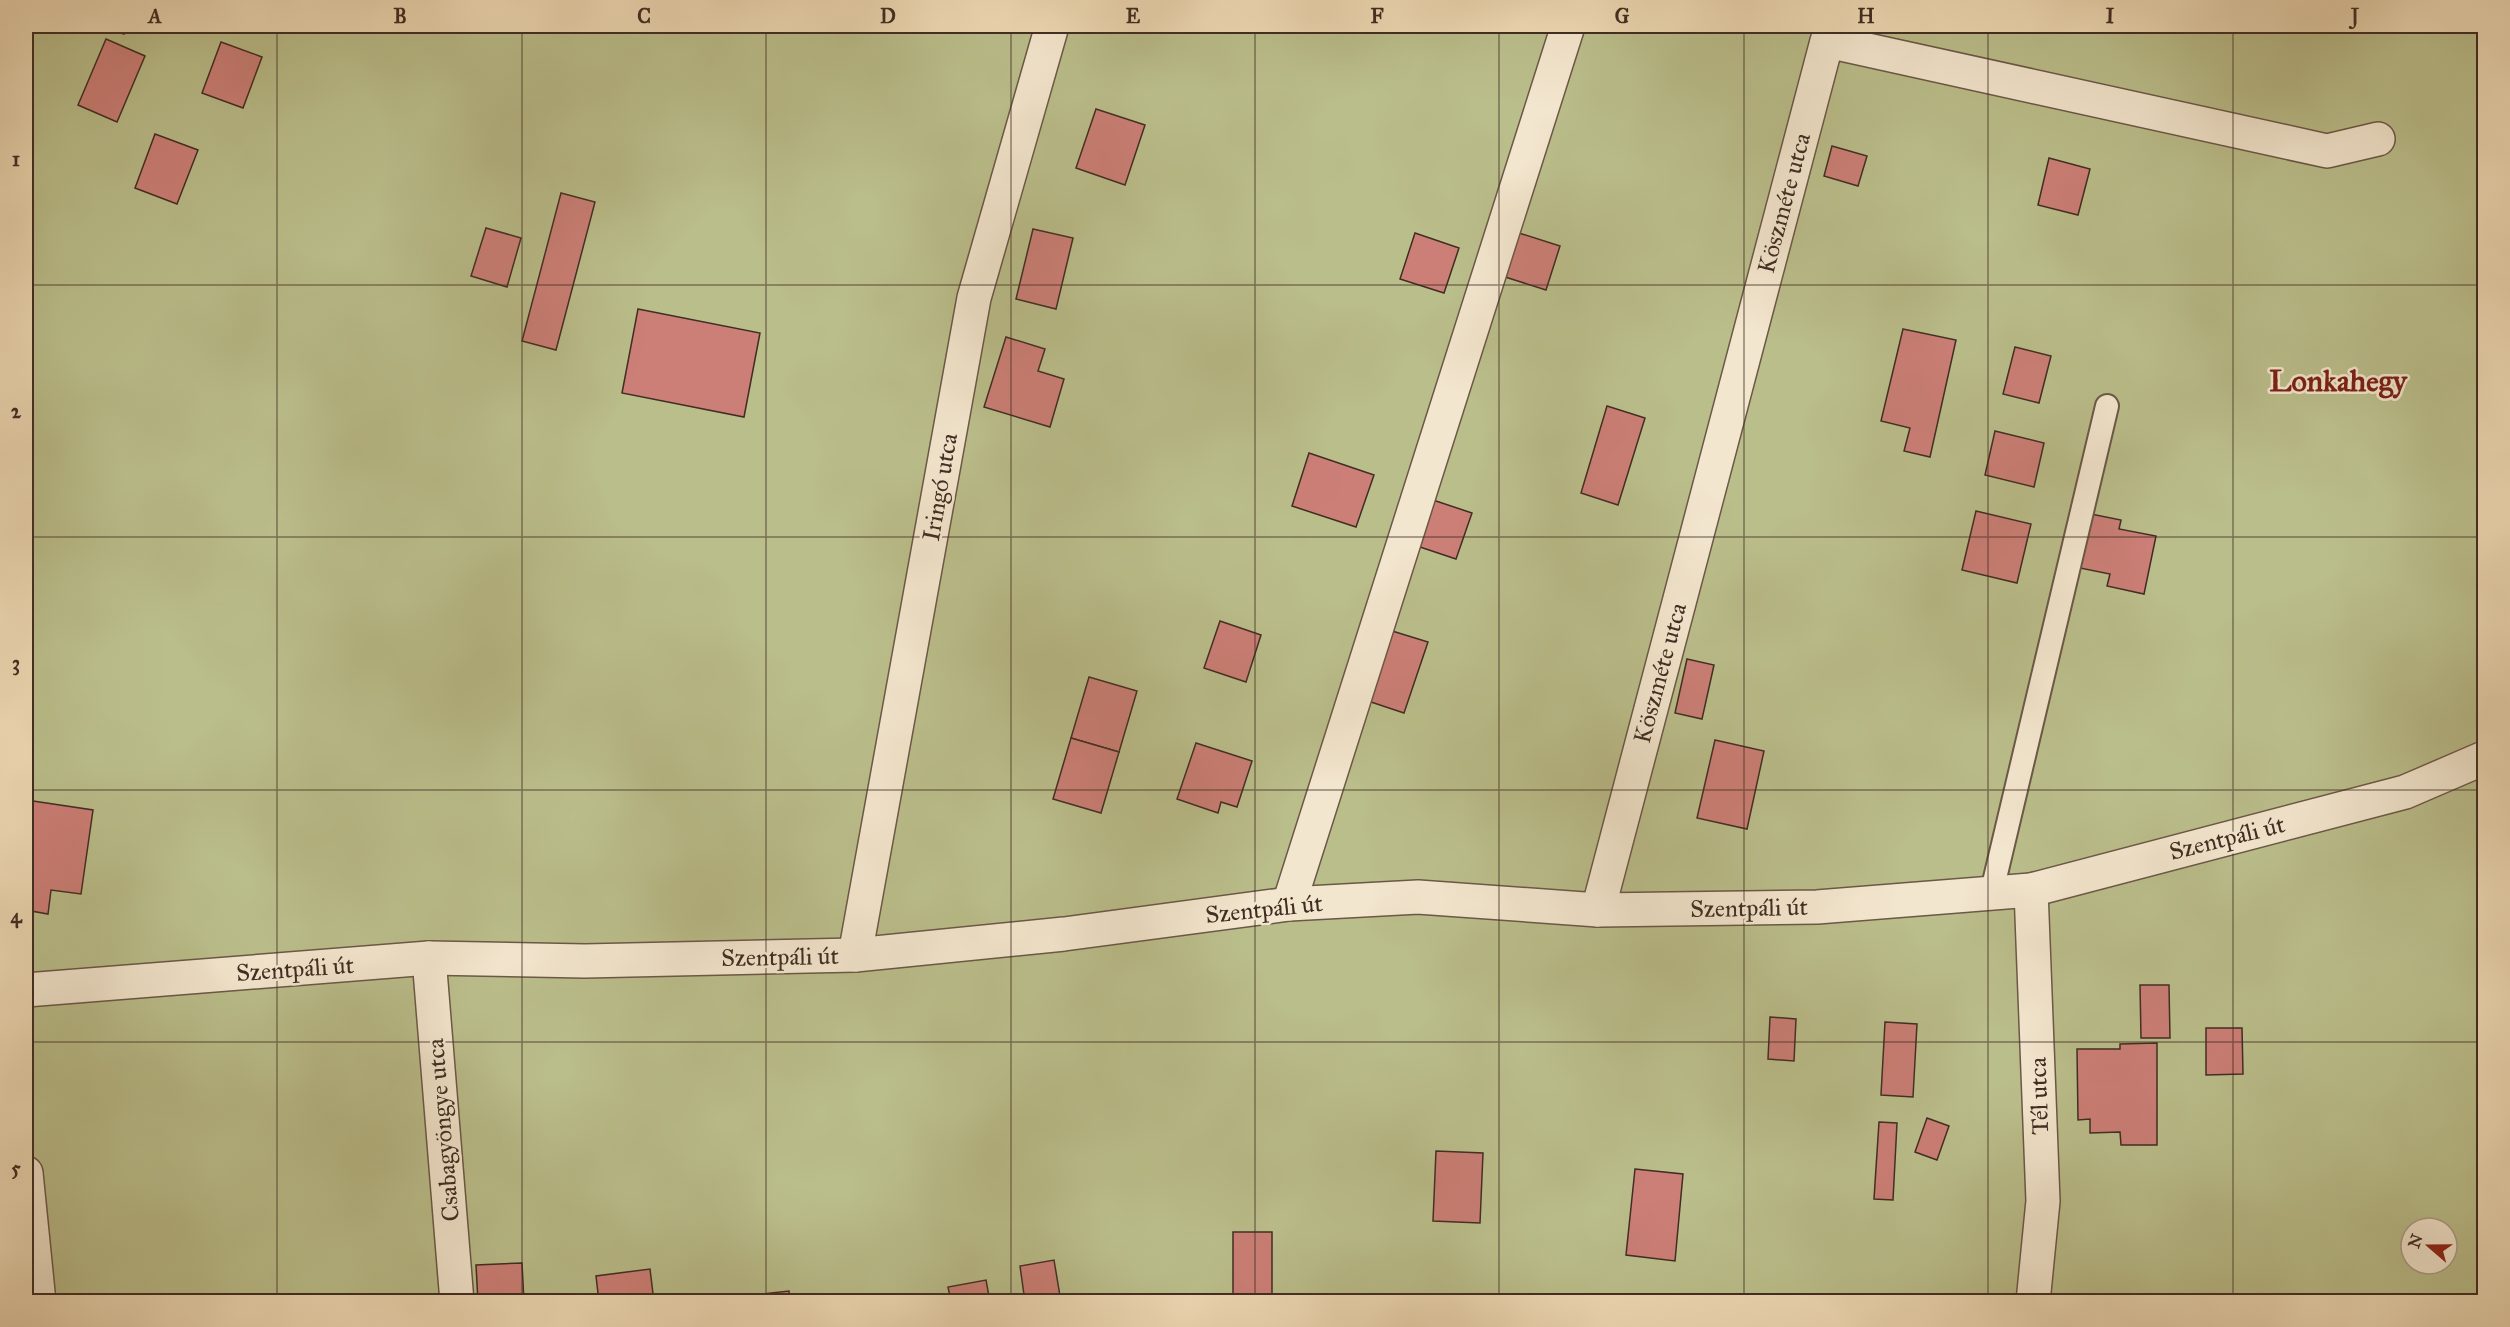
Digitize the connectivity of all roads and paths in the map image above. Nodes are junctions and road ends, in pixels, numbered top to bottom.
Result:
1 (1052, 26) edge
2 (1568, 26) edge
3 (2378, 139) dead end
4 (2107, 406) dead end
5 (2484, 758) edge
6 (2031, 890) junction
7 (1990, 895) junction
8 (1289, 904) junction
9 (1598, 910) junction
10 (855, 955) junction
11 (429, 958) junction
12 (26, 990) edge
13 (26, 1173) edge
14 (39, 1302) edge
15 (457, 1302) edge
16 (2033, 1302) edge

1 - 10 street, Iringó utca
2 - 8 street
3 - 9 street, Köszméte utca
4 - 7 lane
5 - 6 street, Szentpáli út
6 - 7 street, Szentpáli út
6 - 16 street, Tél utca
7 - 9 street, Szentpáli út
8 - 9 street, Szentpáli út
8 - 10 street, Szentpáli út
10 - 11 street, Szentpáli út
11 - 12 street, Szentpáli út
11 - 15 street, Csabagyöngye utca
13 - 14 street

